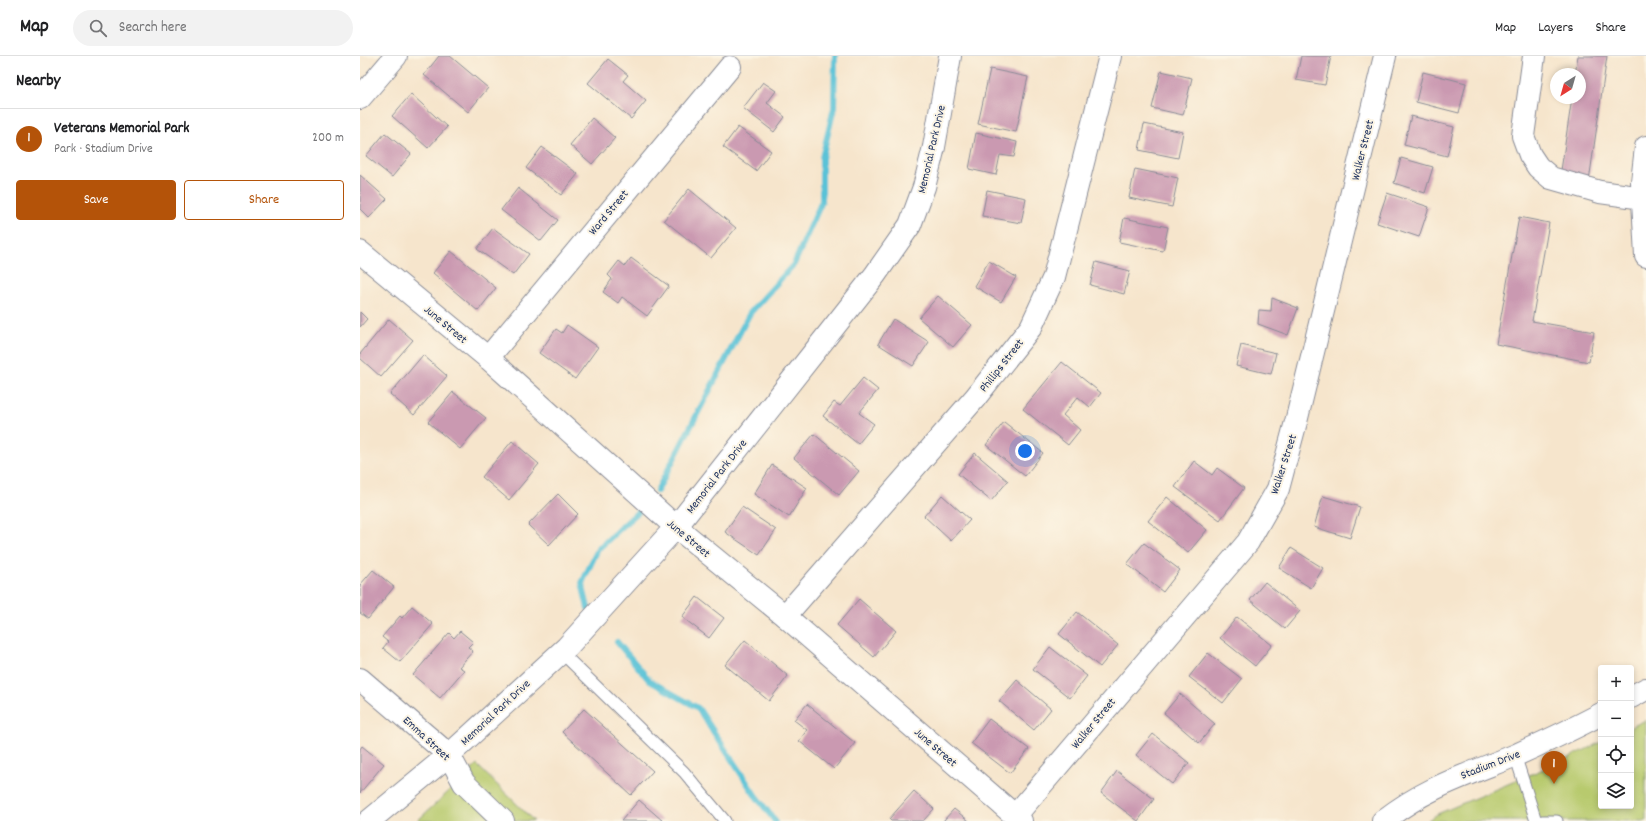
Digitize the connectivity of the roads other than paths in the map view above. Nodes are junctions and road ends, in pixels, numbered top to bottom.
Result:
1 (396, 56) edge
2 (950, 56) edge
3 (1110, 56) edge
4 (1385, 56) edge
5 (1534, 56) edge
6 (730, 67) dead end
7 (360, 98) edge
8 (1646, 147) edge
9 (1644, 175) edge
10 (1643, 198) junction
11 (360, 252) edge
12 (1646, 256) edge
13 (488, 358) junction
14 (676, 527) junction
15 (785, 616) junction
16 (561, 652) junction
17 (360, 679) edge
18 (1646, 689) edge
19 (1634, 695) edge
20 (1598, 716) edge
21 (449, 755) junction
22 (1515, 755) junction
23 (1018, 818) edge
24 (368, 821) edge
25 (503, 821) edge
26 (725, 821) edge
27 (1383, 821) edge
28 (1536, 821) edge
29 (1542, 821) edge
30 (1557, 821) edge

1 - 7 street
2 - 14 street, Memorial Park Drive
3 - 15 street, Phillips Street
4 - 23 street, Walker Street
5 - 10 street
6 - 13 street, Ward Street
8 - 9 street
9 - 10 street
10 - 12 street
11 - 13 street, June Street
13 - 14 street, June Street
14 - 15 street, June Street
14 - 16 street, Memorial Park Drive
15 - 23 street, June Street
16 - 21 street, Memorial Park Drive
16 - 26 lane
17 - 21 street, Emma Street
18 - 19 street
20 - 22 street, Stadium Drive
21 - 24 street, Memorial Park Drive
21 - 25 street, Emma Street
22 - 27 street, Stadium Drive
22 - 28 lane
29 - 30 lane

